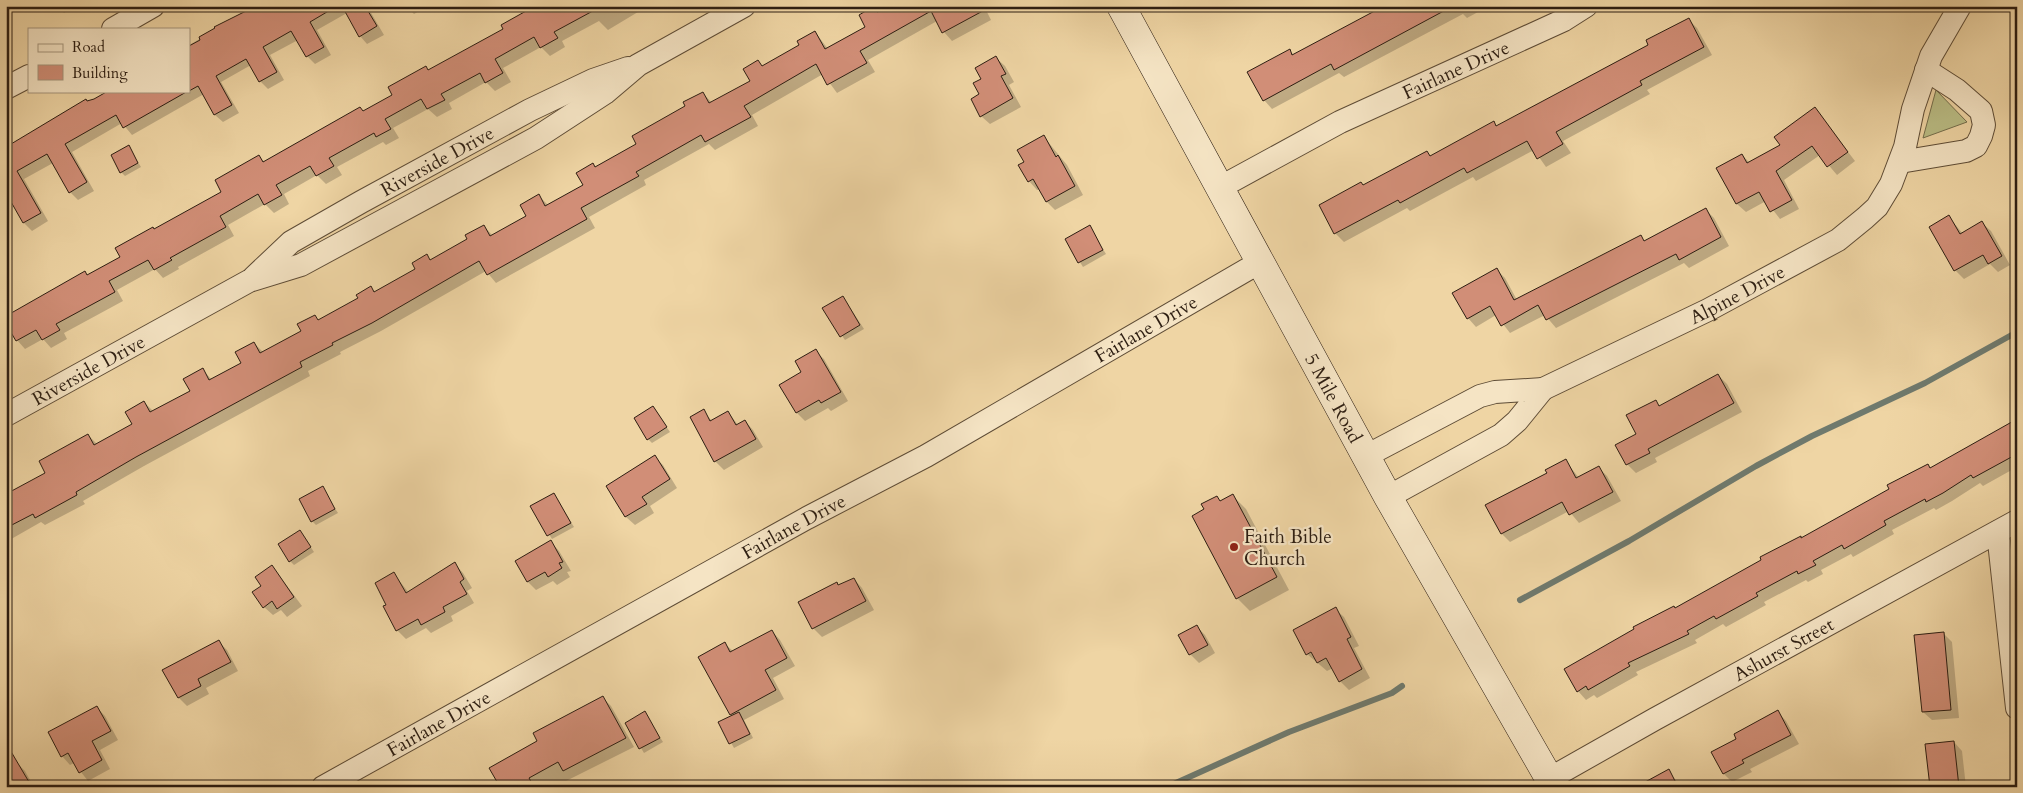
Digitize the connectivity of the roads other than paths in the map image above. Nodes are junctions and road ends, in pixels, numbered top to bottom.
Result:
1 (153, 6) edge
2 (744, 6) edge
3 (1121, 6) edge
4 (1586, 6) edge
5 (1960, 6) edge
6 (115, 28) edge
7 (1926, 70) junction
8 (28, 77) edge
9 (6, 88) edge
10 (1900, 162) junction
11 (1220, 188) junction
12 (1260, 262) junction
13 (1543, 389) junction
14 (6, 415) edge
15 (1366, 456) junction
16 (1388, 497) junction
17 (2007, 526) edge
18 (2017, 708) edge
19 (1552, 783) edge
20 (323, 787) edge

1 - 6 street
2 - 14 street, Riverside Drive
3 - 11 main road, 5 Mile Road
4 - 11 street, Fairlane Drive
5 - 7 street, Alpine Drive
7 - 10 street, Alpine Drive
7 - 10 street
8 - 9 street
10 - 13 street, Alpine Drive
11 - 12 main road, 5 Mile Road
12 - 15 main road, 5 Mile Road
12 - 20 street, Fairlane Drive
13 - 15 street, Alpine Drive
13 - 16 street, Alpine Drive
15 - 16 main road, 5 Mile Road
16 - 19 main road, 5 Mile Road
17 - 18 street
17 - 19 street, Ashurst Street

